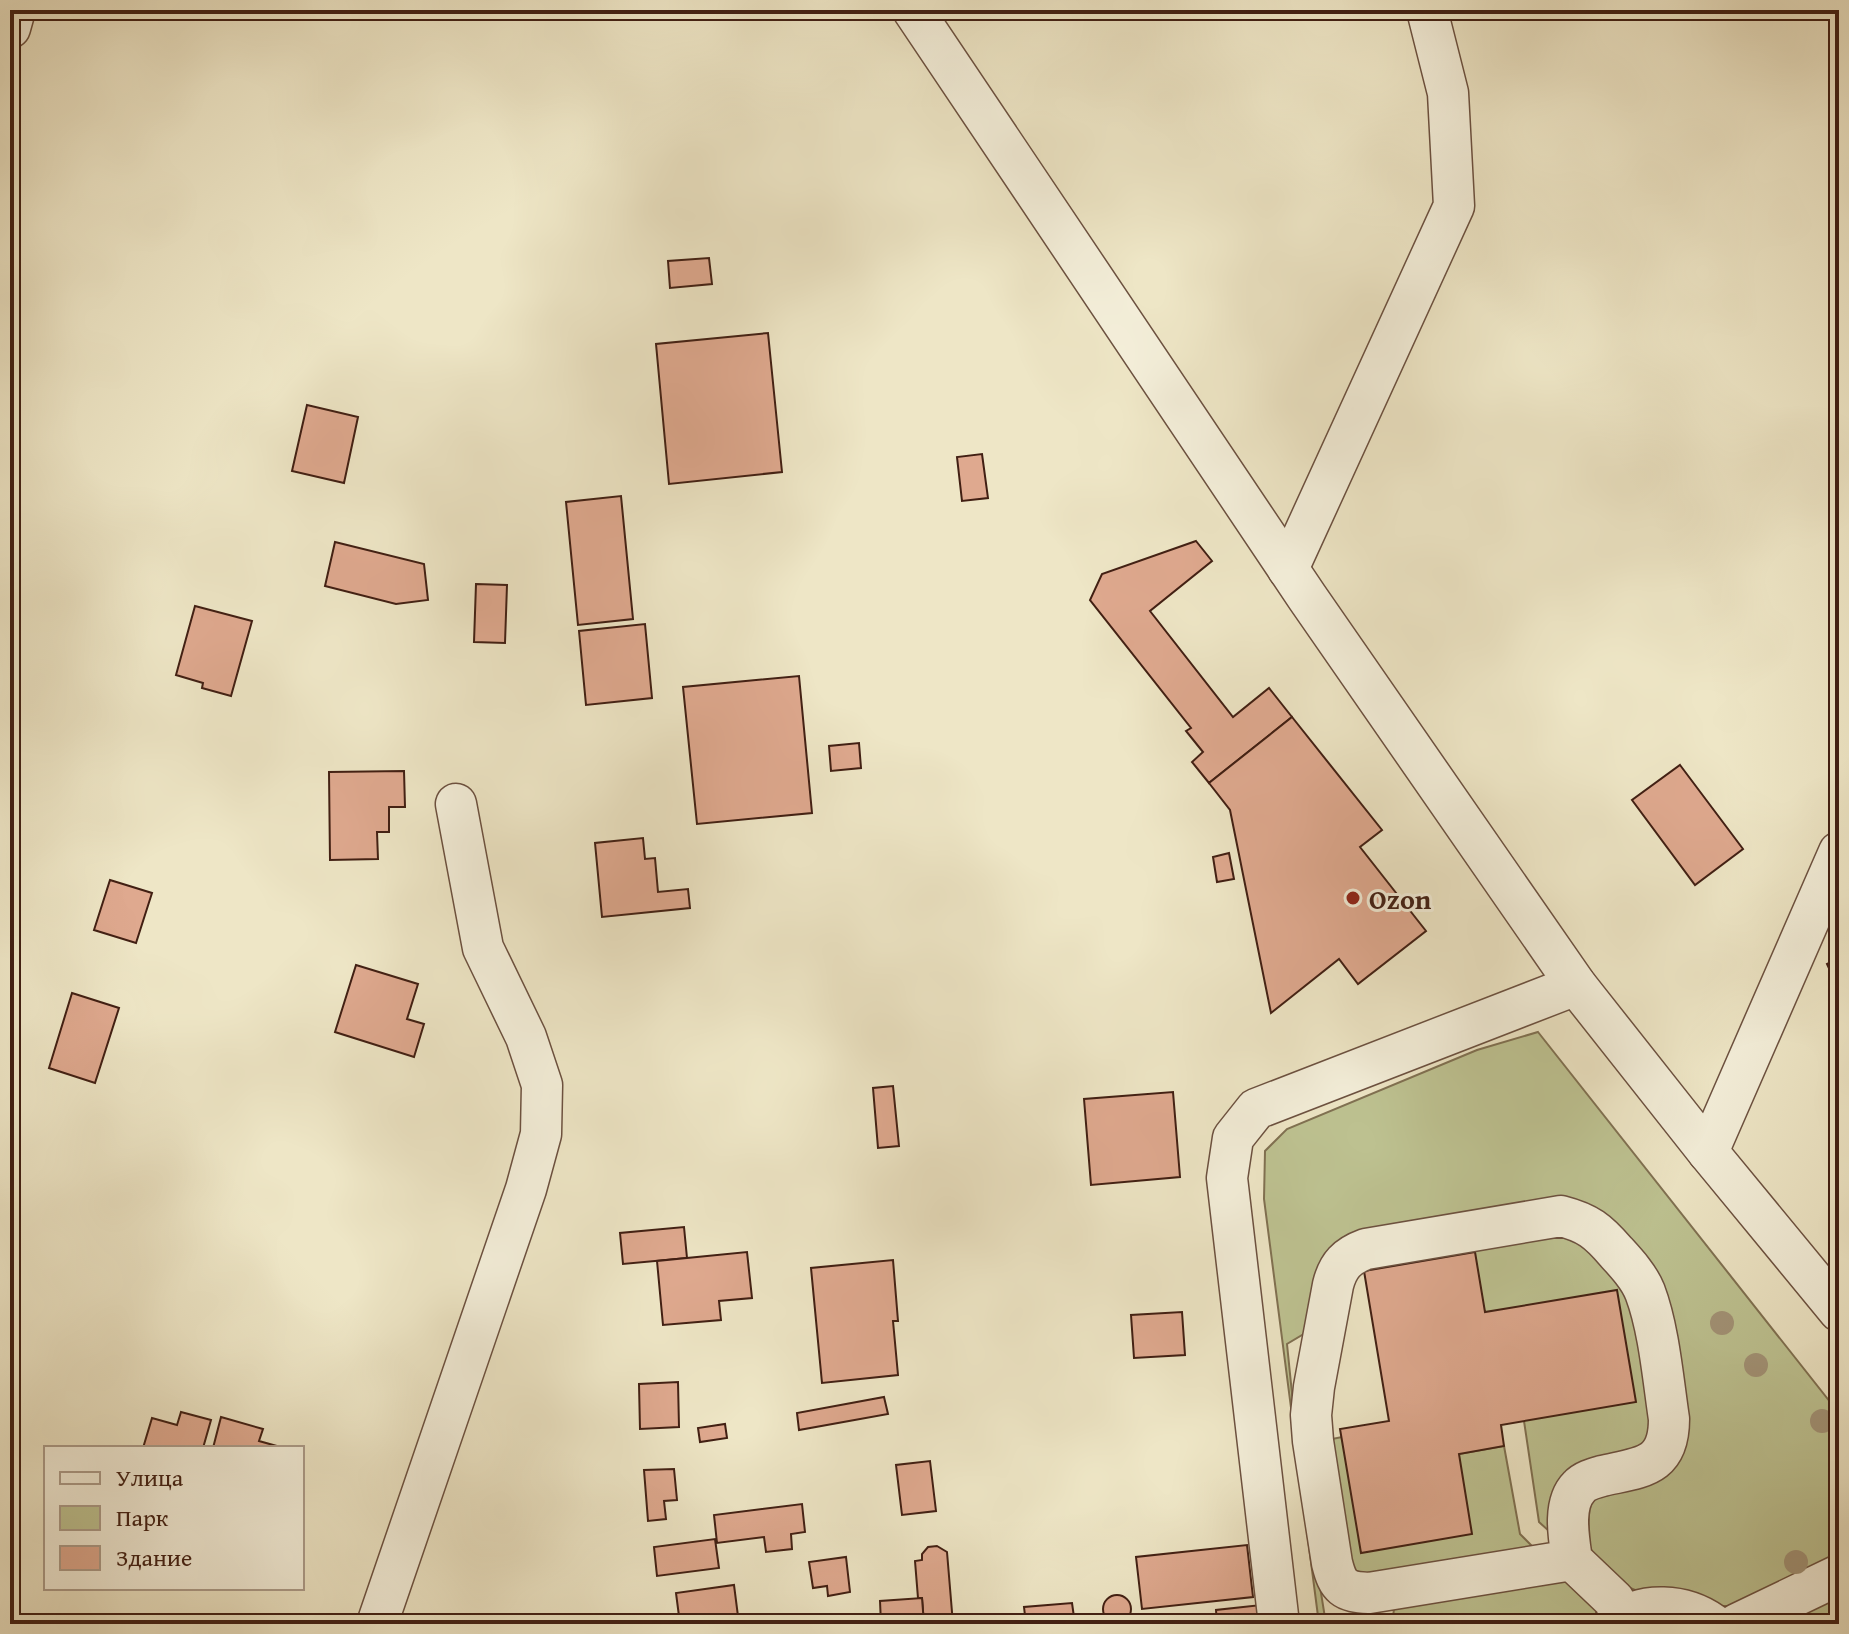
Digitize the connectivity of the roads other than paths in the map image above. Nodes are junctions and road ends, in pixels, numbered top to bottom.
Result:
1 (15, 10) edge
2 (913, 10) edge
3 (1427, 10) edge
4 (10, 28) edge
5 (1288, 569) junction
6 (456, 804) dead end
7 (1839, 852) edge
8 (1576, 985) junction
9 (1708, 1152) junction
10 (1839, 1311) edge
11 (1572, 1560) junction
12 (1839, 1575) edge
13 (1619, 1620) edge
14 (377, 1624) edge
15 (1279, 1624) edge
16 (1713, 1624) edge
17 (1737, 1624) edge

1 - 4 street
2 - 5 street
3 - 5 street
5 - 8 street
6 - 14 street
7 - 9 street
8 - 9 street
8 - 15 street
9 - 10 street
11 - 11 street
11 - 13 street
12 - 17 street
13 - 16 street

